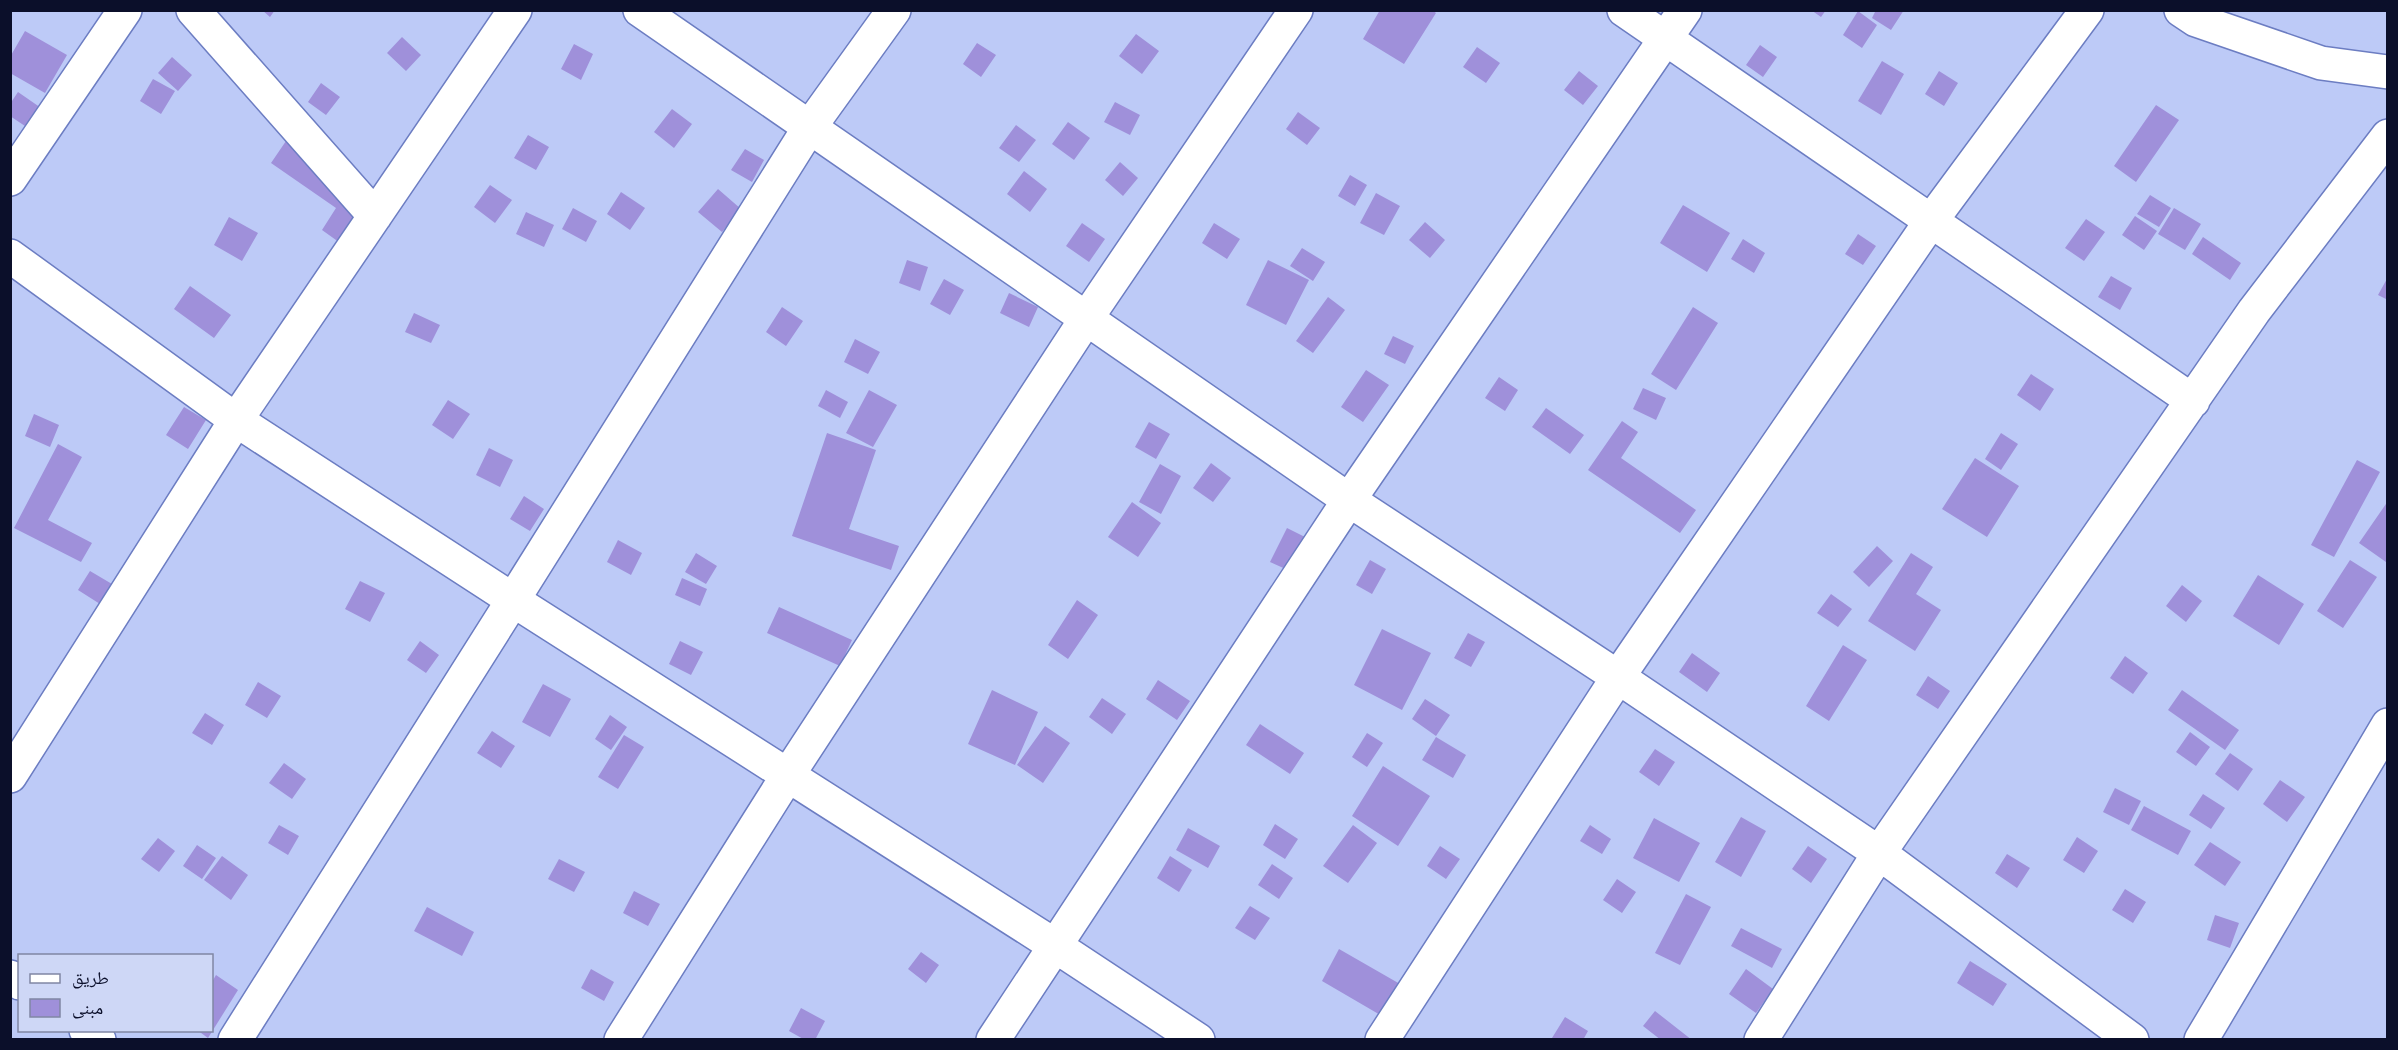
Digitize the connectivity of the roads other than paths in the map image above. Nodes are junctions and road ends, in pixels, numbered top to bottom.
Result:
1 (125, 10) edge
2 (193, 10) edge
3 (515, 10) edge
4 (640, 10) edge
5 (894, 10) edge
6 (1296, 10) edge
7 (1624, 10) edge
8 (1684, 10) edge
9 (2087, 10) edge
10 (2181, 10) edge
11 (1664, 38) junction
12 (2388, 72) edge
13 (809, 128) junction
14 (2388, 136) edge
15 (10, 179) edge
16 (375, 216) junction
17 (1930, 221) junction
18 (10, 256) edge
19 (1086, 319) junction
20 (2193, 401) junction
21 (236, 420) junction
22 (1349, 500) junction
23 (513, 600) junction
24 (1618, 677) junction
25 (2388, 725) edge
26 (788, 775) junction
27 (10, 776) edge
28 (1880, 853) junction
29 (1054, 945) junction
30 (234, 1040) edge
31 (621, 1040) edge
32 (993, 1040) edge
33 (1198, 1040) edge
34 (1382, 1040) edge
35 (1761, 1040) edge
36 (2132, 1040) edge
37 (2201, 1040) edge

1 - 15 street
2 - 16 street
3 - 16 street
4 - 13 street
5 - 13 street
6 - 19 street
7 - 11 street
8 - 11 street
9 - 17 street
10 - 12 street
11 - 17 street
11 - 22 street
13 - 19 street
13 - 23 street
14 - 20 street
16 - 21 street
17 - 20 street
17 - 24 street
18 - 21 street
19 - 22 street
19 - 26 street
20 - 28 street
21 - 23 street
21 - 27 street
22 - 24 street
22 - 29 street
23 - 26 street
23 - 30 street
24 - 28 street
24 - 34 street
25 - 37 street
26 - 29 street
26 - 31 street
28 - 35 street
28 - 36 street
29 - 32 street
29 - 33 street

